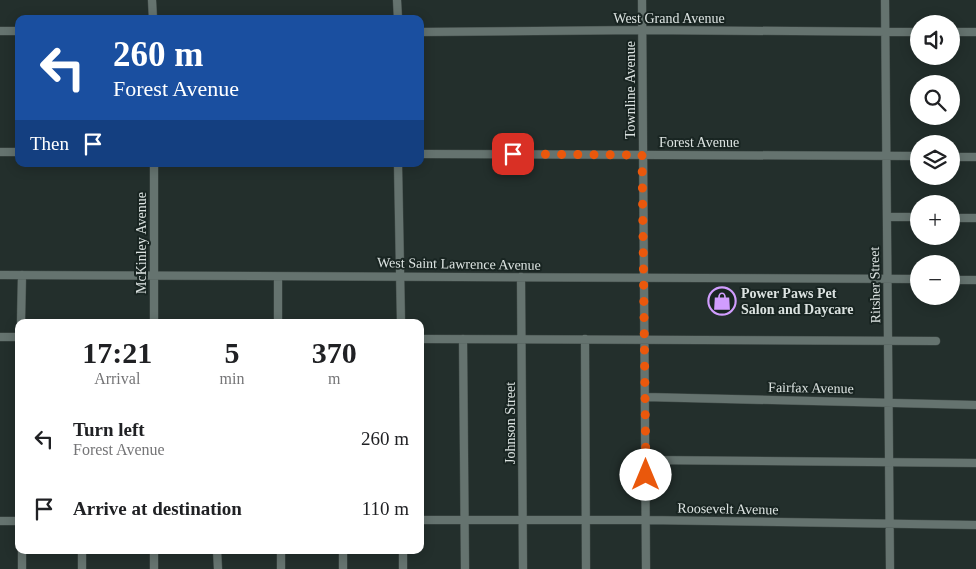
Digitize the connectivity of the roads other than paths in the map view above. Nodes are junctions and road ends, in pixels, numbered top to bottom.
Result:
1 (152, 0) edge
2 (397, 0) edge
3 (642, 0) edge
4 (885, 0) edge
5 (153, 15) edge
6 (398, 15) edge
7 (642, 30) junction
8 (0, 31) edge
9 (15, 31) edge
10 (424, 32) edge
11 (885, 32) junction
12 (910, 32) edge
13 (960, 32) edge
14 (976, 32) edge
15 (0, 152) edge
16 (15, 152) edge
17 (424, 154) edge
18 (642, 155) junction
19 (886, 156) junction
20 (910, 156) edge
21 (960, 157) edge
22 (976, 157) edge
23 (154, 167) edge
24 (398, 167) edge
25 (886, 217) junction
26 (910, 218) edge
27 (960, 218) edge
28 (976, 218) edge
29 (154, 274) junction
30 (0, 275) edge
31 (22, 275) junction
32 (401, 275) junction
33 (278, 277) junction
34 (522, 277) junction
35 (644, 279) junction
36 (887, 279) junction
37 (910, 279) edge
38 (960, 280) edge
39 (976, 280) edge
40 (21, 319) edge
41 (154, 319) edge
42 (278, 319) edge
43 (401, 319) edge
44 (0, 337) edge
45 (15, 337) edge
46 (424, 339) edge
47 (462, 339) junction
48 (522, 339) junction
49 (585, 339) junction
50 (645, 339) junction
51 (889, 341) junction
52 (936, 341) dead end
53 (645, 397) junction
54 (889, 403) junction
55 (976, 405) edge
56 (646, 460) junction
57 (890, 460) junction
58 (976, 463) edge
59 (464, 519) junction
60 (0, 520) edge
61 (424, 520) edge
62 (522, 520) junction
63 (585, 520) junction
64 (646, 520) junction
65 (15, 521) edge
66 (890, 523) junction
67 (976, 525) edge
68 (22, 554) edge
69 (82, 554) edge
70 (154, 554) edge
71 (217, 554) edge
72 (281, 554) edge
73 (343, 554) edge
74 (403, 554) edge
75 (22, 569) edge
76 (82, 569) edge
77 (154, 569) edge
78 (218, 569) edge
79 (281, 569) edge
80 (343, 569) edge
81 (403, 569) edge
82 (465, 569) edge
83 (523, 569) edge
84 (586, 569) edge
85 (646, 569) edge
86 (890, 569) edge

1 - 5 street
2 - 6 street
3 - 7 street, Townline Avenue
4 - 11 street, Ritsher Street
7 - 10 street, West Grand Avenue
7 - 11 street, West Grand Avenue
7 - 18 street, Townline Avenue
8 - 9 street
11 - 12 street, West Grand Avenue
11 - 19 street, Ritsher Street
13 - 14 street
15 - 16 street
17 - 18 street, Forest Avenue
18 - 19 street, Forest Avenue
18 - 35 street, Townline Avenue
19 - 20 street, Forest Avenue
19 - 25 street, Ritsher Street
21 - 22 street
23 - 29 street, McKinley Avenue
24 - 32 street
25 - 26 street
25 - 36 street, Ritsher Street
27 - 28 street
29 - 31 street, West Saint Lawrence Avenue
29 - 33 street, West Saint Lawrence Avenue
29 - 41 street, McKinley Avenue
30 - 31 street, West Saint Lawrence Avenue
31 - 40 street
32 - 33 street, West Saint Lawrence Avenue
32 - 34 street, West Saint Lawrence Avenue
32 - 43 street
33 - 42 street
34 - 35 street, West Saint Lawrence Avenue
34 - 48 street, Johnson Street
35 - 36 street, West Saint Lawrence Avenue
35 - 50 street, Townline Avenue
36 - 37 street, West Saint Lawrence Avenue
36 - 51 street, Ritsher Street
38 - 39 street
44 - 45 street
46 - 47 street
47 - 48 street
47 - 59 street
48 - 49 street
48 - 62 street, Johnson Street
49 - 50 street
49 - 63 street
50 - 51 street
50 - 53 street, Townline Avenue
51 - 52 street
51 - 54 street, Ritsher Street
53 - 54 street, Fairfax Avenue
53 - 56 street, Townline Avenue
54 - 55 street, Fairfax Avenue
54 - 57 street, Ritsher Street
56 - 57 street
56 - 64 street, Townline Avenue
57 - 58 street
57 - 66 street, Ritsher Street
59 - 61 street, Roosevelt Avenue
59 - 62 street, Roosevelt Avenue
59 - 82 street
60 - 65 street
62 - 63 street, Roosevelt Avenue
62 - 83 street, Johnson Street
63 - 64 street, Roosevelt Avenue
63 - 84 street
64 - 66 street, Roosevelt Avenue
64 - 85 street, Townline Avenue
66 - 67 street, Roosevelt Avenue
66 - 86 street, Ritsher Street
68 - 75 street
69 - 76 street
70 - 77 street
71 - 78 street
72 - 79 street
73 - 80 street
74 - 81 street

